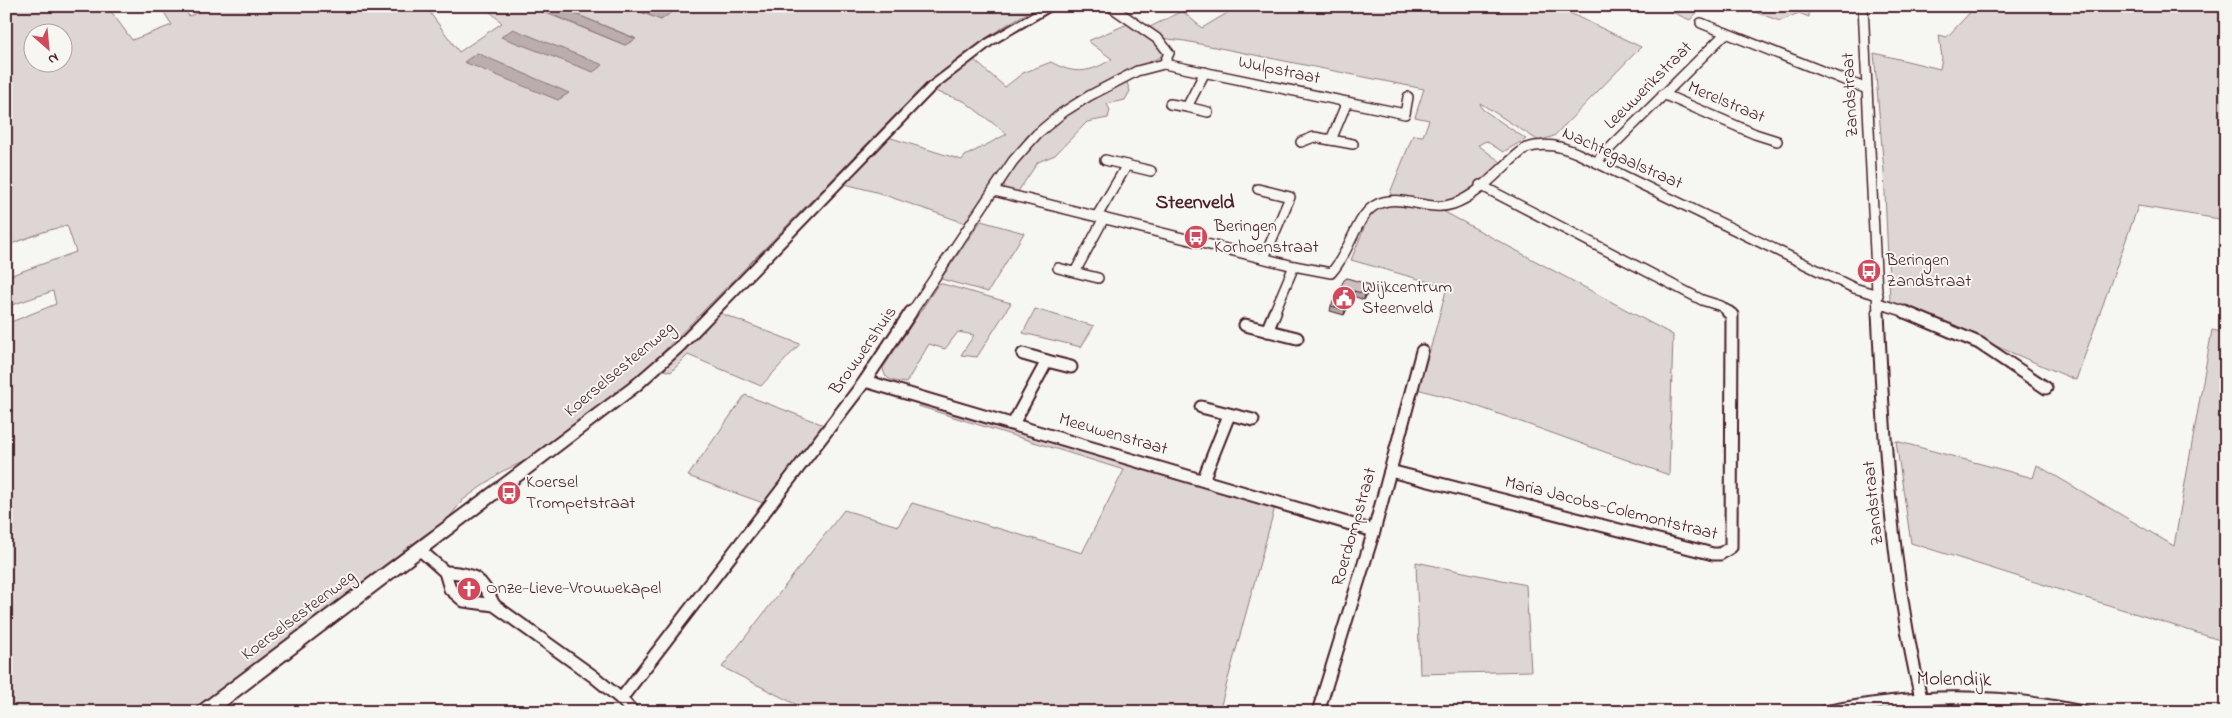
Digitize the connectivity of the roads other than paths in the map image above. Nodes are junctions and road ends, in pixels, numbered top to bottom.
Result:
1 (1053, 6) edge
2 (1110, 6) edge
3 (1863, 6) edge
4 (1700, 23) dead end
5 (1726, 33) junction
6 (1164, 64) junction
7 (1205, 72) junction
8 (1867, 89) junction
9 (1663, 94) junction
10 (1408, 96) dead end
11 (1347, 102) junction
12 (1170, 104) dead end
13 (1187, 107) junction
14 (1208, 112) dead end
15 (1331, 140) junction
16 (1777, 141) dead end
17 (1301, 142) dead end
18 (1353, 144) dead end
19 (1105, 160) dead end
20 (1596, 162) junction
21 (1126, 165) junction
22 (1151, 171) dead end
23 (1480, 185) junction
24 (1258, 189) dead end
25 (994, 190) junction
26 (1100, 217) junction
27 (1264, 258) junction
28 (1294, 266) junction
29 (1058, 268) dead end
30 (1075, 272) junction
31 (1098, 278) dead end
32 (1878, 299) junction
33 (1245, 325) dead end
34 (1267, 331) junction
35 (1297, 338) dead end
36 (1422, 351) dead end
37 (1023, 354) dead end
38 (1047, 362) junction
39 (1071, 368) dead end
40 (865, 381) junction
41 (2046, 388) dead end
42 (1201, 407) dead end
43 (1229, 415) junction
44 (1253, 420) dead end
45 (1013, 424) junction
46 (1390, 471) junction
47 (1203, 480) junction
48 (1374, 531) junction
49 (419, 549) junction
50 (445, 572) junction
51 (494, 605) junction
52 (1921, 698) junction
53 (621, 699) junction
54 (204, 712) edge
55 (632, 712) edge
56 (1318, 712) edge
57 (1824, 712) edge
58 (2083, 712) edge

1 - 49 street, Koerselsesteenweg
2 - 6 street
3 - 8 street, Zandstraat
4 - 5 street
5 - 8 street
5 - 9 street, Leeuwerikstraat
6 - 7 street, Wulpstraat
6 - 25 street, Brouwershuis
7 - 11 street, Wulpstraat
7 - 13 street
8 - 32 street, Zandstraat
9 - 16 street, Merelstraat
9 - 20 street, Leeuwerikstraat
10 - 11 street, Wulpstraat
11 - 15 street
12 - 13 street
13 - 14 street
15 - 17 street
15 - 18 street
19 - 21 street
20 - 23 street, Nachtegaalstraat
20 - 32 street, Nachtegaalstraat
21 - 22 street
21 - 26 street
23 - 28 street, Nachtegaalstraat
23 - 46 street, Maria Jacobs-Colemontstraat
24 - 27 street
25 - 26 street
25 - 40 street, Brouwershuis
26 - 27 street
26 - 30 street
27 - 28 street
28 - 34 street
29 - 30 street
30 - 31 street
32 - 41 street
32 - 52 street, Zandstraat
33 - 34 street
34 - 35 street
36 - 46 street, Roerdompstraat
37 - 38 street
38 - 39 street
38 - 45 street
40 - 45 street, Meeuwenstraat
40 - 53 street, Brouwershuis
42 - 43 street
43 - 44 street
43 - 47 street
45 - 47 street, Meeuwenstraat
46 - 48 street, Roerdompstraat
47 - 48 street, Meeuwenstraat
48 - 56 street, Roerdompstraat
49 - 50 street
49 - 54 street, Koerselsesteenweg
50 - 51 street
50 - 51 street
51 - 53 street
52 - 57 street, Molendijk
52 - 58 street, Molendijk
53 - 55 street

